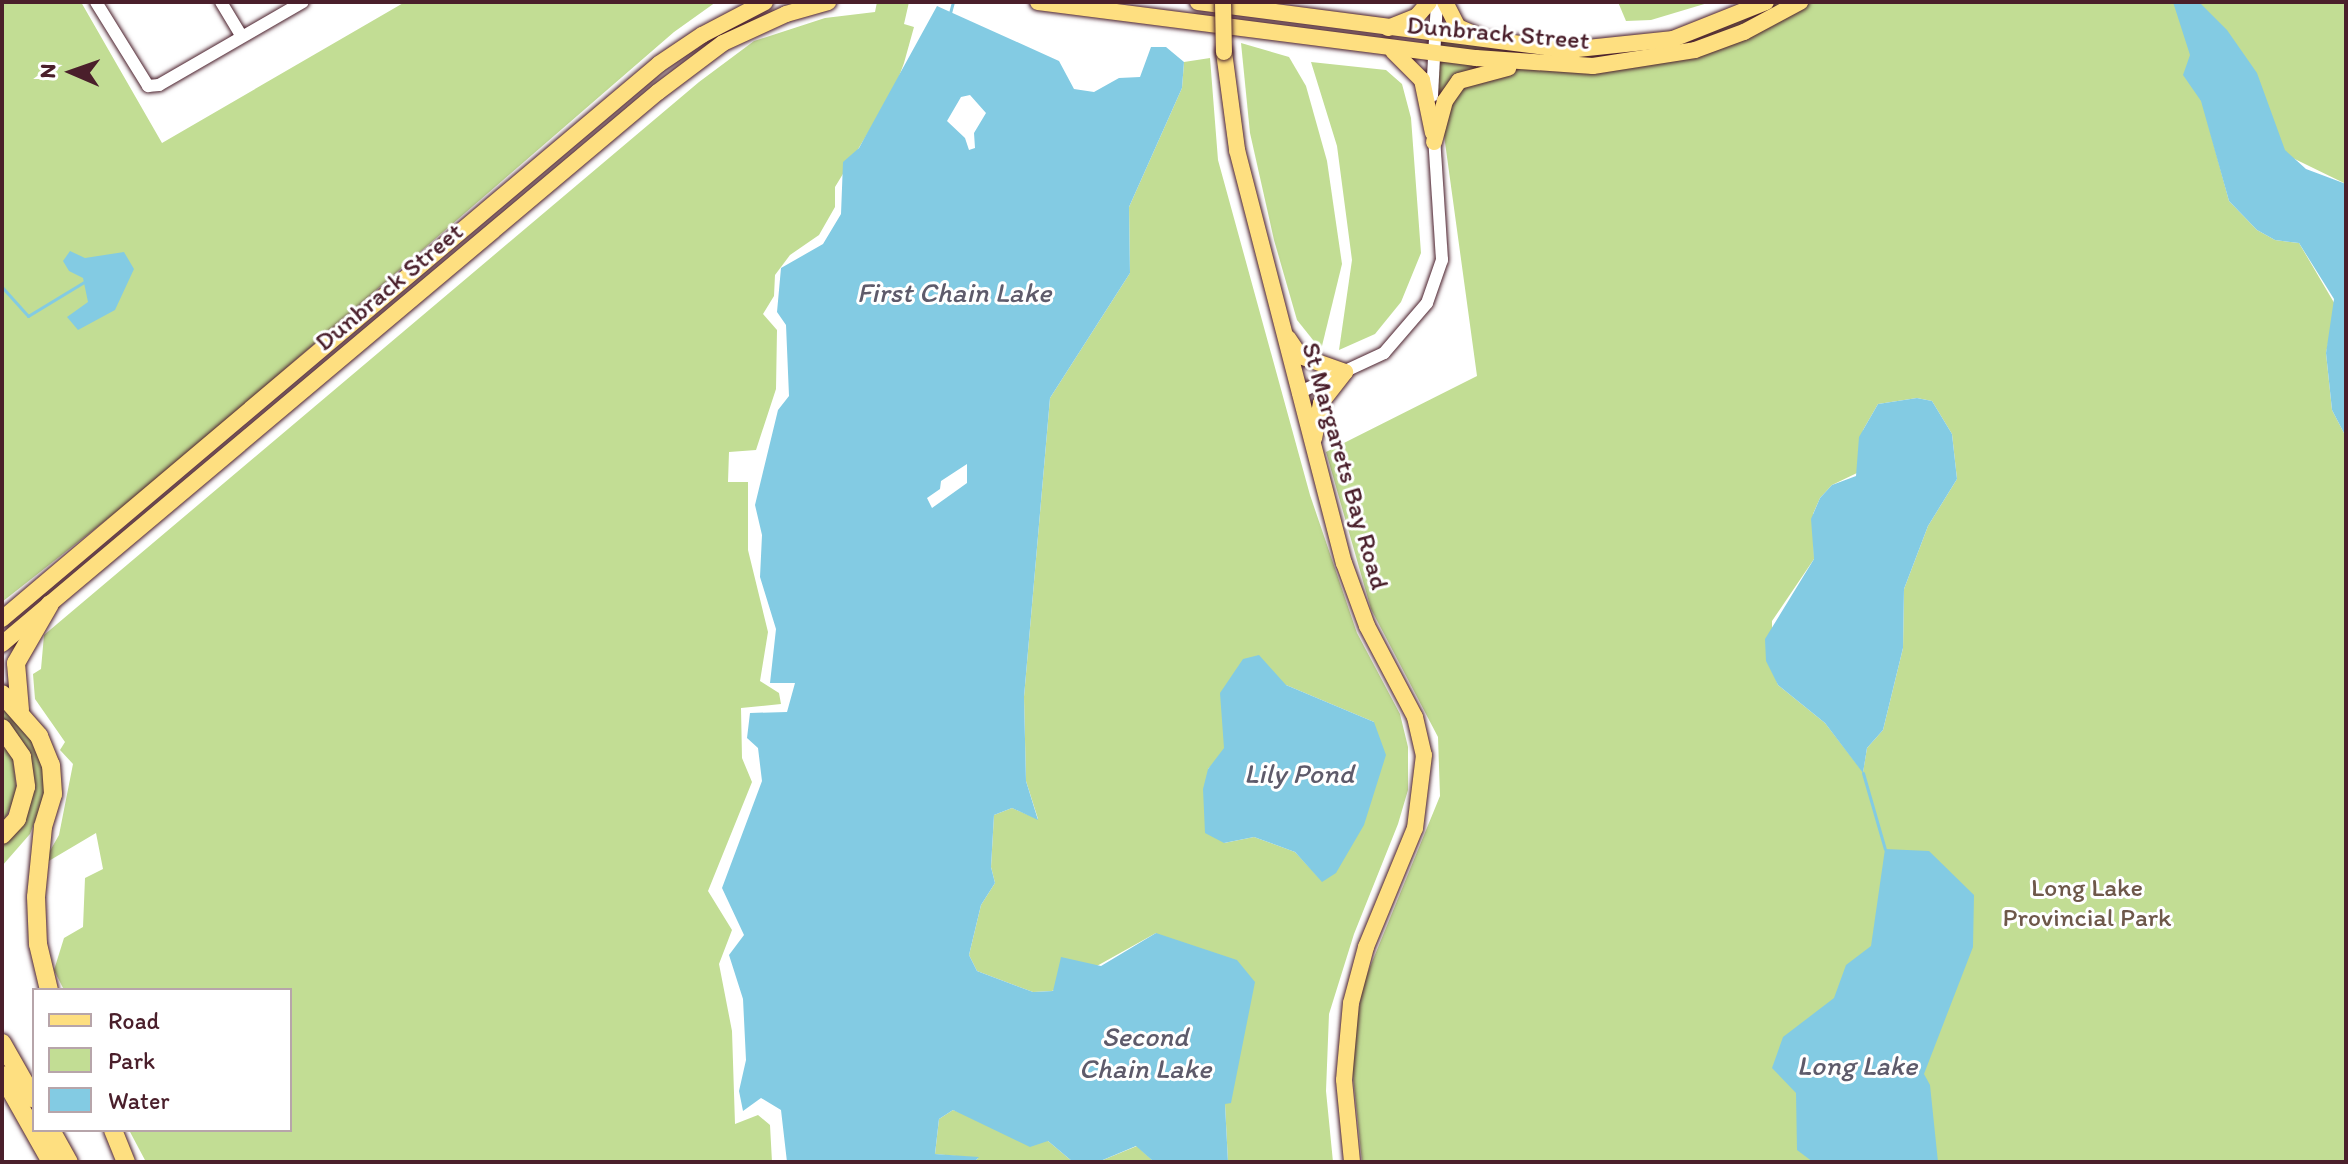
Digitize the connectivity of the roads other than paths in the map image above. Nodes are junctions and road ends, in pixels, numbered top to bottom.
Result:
1 (96, 2) edge
2 (221, 2) edge
3 (303, 2) edge
4 (765, 2) edge
5 (828, 2) edge
6 (1038, 2) edge
7 (1198, 2) edge
8 (1223, 2) edge
9 (1429, 2) edge
10 (1437, 2) edge
11 (1445, 2) edge
12 (1766, 2) edge
13 (1800, 2) edge
14 (1380, 28) junction
15 (1433, 34) junction
16 (241, 35) junction
17 (1500, 43) junction
18 (1384, 47) junction
19 (1432, 52) junction
20 (1538, 64) junction
21 (1434, 142) junction
22 (1282, 332) junction
23 (1345, 372) junction
24 (1298, 393) junction
25 (1314, 448) junction
26 (50, 604) junction
27 (2, 619) edge
28 (2, 644) edge
29 (2, 694) edge
30 (20, 710) junction
31 (2, 728) edge
32 (2, 835) edge
33 (49, 988) edge
34 (2, 1043) edge
35 (2, 1078) edge
36 (32, 1096) edge
37 (32, 1128) edge
38 (34, 1132) edge
39 (52, 1132) edge
40 (114, 1132) edge
41 (51, 1162) edge
42 (69, 1162) edge
43 (126, 1162) edge
44 (1352, 1162) edge

1 - 16 street
2 - 16 street
3 - 16 street
4 - 27 main road, Dunbrack Street
5 - 26 main road, Dunbrack Street
6 - 18 main road, Dunbrack Street
7 - 14 main road, Dunbrack Street
8 - 22 main road, St Margarets Bay Road, bridge
9 - 14 main road
10 - 15 street
11 - 17 main road
12 - 17 main road, Dunbrack Street
13 - 20 main road, Dunbrack Street
14 - 15 main road, Dunbrack Street
15 - 17 main road, Dunbrack Street
15 - 19 street
18 - 19 main road, Dunbrack Street
18 - 21 main road
19 - 20 main road, Dunbrack Street
19 - 21 street
20 - 21 main road
21 - 23 street
22 - 23 main road
22 - 24 main road, St Margarets Bay Road
23 - 24 street
23 - 25 main road
24 - 25 main road, St Margarets Bay Road
25 - 44 main road, St Margarets Bay Road
26 - 28 main road, Dunbrack Street
26 - 30 highway
29 - 30 highway
30 - 33 highway
31 - 32 highway
34 - 36 highway
35 - 37 highway
38 - 41 highway
39 - 42 highway
40 - 43 highway

